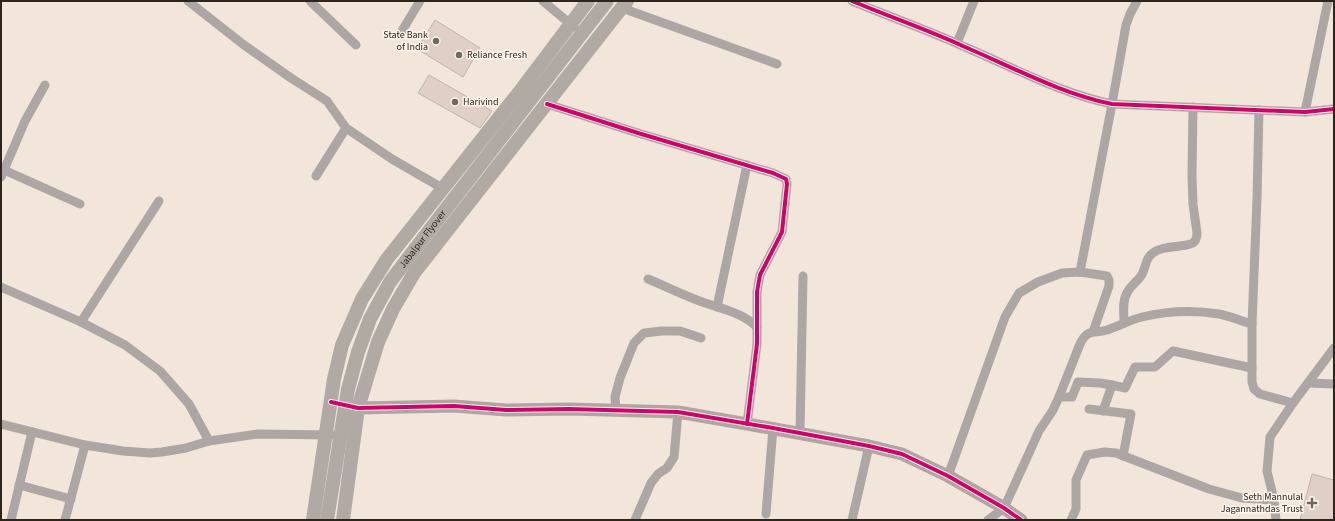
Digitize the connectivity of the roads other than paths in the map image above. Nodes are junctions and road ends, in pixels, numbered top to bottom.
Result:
1 (188, 1) edge
2 (310, 1) edge
3 (420, 1) edge
4 (543, 1) edge
5 (588, 1) edge
6 (607, 1) edge
7 (852, 1) edge
8 (974, 1) edge
9 (1137, 1) edge
10 (1328, 1) edge
11 (625, 4) edge
12 (570, 23) junction
13 (400, 34) dead end
14 (957, 43) junction
15 (356, 45) dead end
16 (594, 45) junction
17 (777, 64) dead end
18 (45, 85) dead end
19 (547, 104) junction
20 (1112, 104) junction
21 (1193, 107) junction
22 (1334, 109) edge
23 (1259, 110) junction
24 (1306, 112) junction
25 (346, 128) junction
26 (747, 165) junction
27 (2, 173) edge
28 (316, 176) dead end
29 (442, 188) junction
30 (159, 201) dead end
31 (80, 204) dead end
32 (1080, 272) junction
33 (803, 276) dead end
34 (648, 279) dead end
35 (1, 287) edge
36 (717, 307) junction
37 (81, 322) junction
38 (1124, 323) junction
39 (1252, 324) junction
40 (757, 327) junction
41 (1093, 332) junction
42 (701, 338) dead end
43 (1334, 348) edge
44 (1252, 368) junction
45 (1308, 383) junction
46 (1334, 384) edge
47 (1112, 385) junction
48 (1059, 397) junction
49 (331, 402) junction
50 (1293, 403) junction
51 (358, 408) junction
52 (1089, 409) dead end
53 (616, 410) junction
54 (1103, 411) junction
55 (678, 412) junction
56 (1, 424) edge
57 (747, 424) junction
58 (773, 428) junction
59 (32, 432) junction
60 (800, 433) junction
61 (326, 435) junction
62 (354, 437) junction
63 (209, 441) junction
64 (85, 445) junction
65 (869, 446) junction
66 (1123, 456) junction
67 (948, 476) junction
68 (19, 485) junction
69 (71, 498) junction
70 (1274, 500) junction
71 (1004, 508) junction
72 (766, 514) dead end
73 (11, 520) edge
74 (65, 520) edge
75 (313, 520) edge
76 (327, 520) edge
77 (343, 520) edge
78 (635, 520) edge
79 (852, 520) edge
80 (988, 520) edge
81 (1021, 520) edge
82 (1071, 520) edge
83 (1276, 520) edge

1 - 25 street
2 - 15 street
3 - 13 street
4 - 12 street
5 - 12 main road
6 - 76 main road, Jabalpur Flyover, bridge
7 - 14 street
8 - 14 street
9 - 20 street
10 - 24 street
11 - 16 main road
11 - 17 street
12 - 16 street
12 - 29 main road
14 - 20 street
16 - 19 main road
18 - 27 street
19 - 26 street
19 - 51 main road
20 - 21 street
20 - 32 street
21 - 23 street
21 - 38 street
22 - 24 street
23 - 24 street
23 - 39 street
25 - 28 street
25 - 29 street
26 - 36 street
26 - 40 street
27 - 31 street
29 - 49 main road
30 - 37 street
32 - 41 street
32 - 67 street
33 - 60 street
34 - 36 street
35 - 37 street
36 - 40 street
37 - 63 street
38 - 39 street
38 - 41 street
39 - 44 street
40 - 57 street
41 - 48 street
42 - 53 street
43 - 45 street
44 - 47 street
44 - 50 street
45 - 46 street
45 - 50 street
47 - 48 street
47 - 54 street
48 - 71 street
49 - 51 street
49 - 61 main road
50 - 70 street
51 - 53 street
51 - 62 main road
52 - 54 street
53 - 55 street
54 - 66 street
55 - 57 street
55 - 78 street
56 - 59 street
57 - 58 street
58 - 60 street
58 - 72 street
59 - 64 street
59 - 68 street
60 - 65 street
61 - 62 street
61 - 63 street
61 - 75 main road
62 - 77 main road
63 - 64 street
64 - 69 street
65 - 67 street
65 - 79 street
66 - 70 street
66 - 82 street
67 - 71 street
68 - 69 street
68 - 73 street
69 - 74 street
70 - 83 street
71 - 80 street
71 - 81 street

